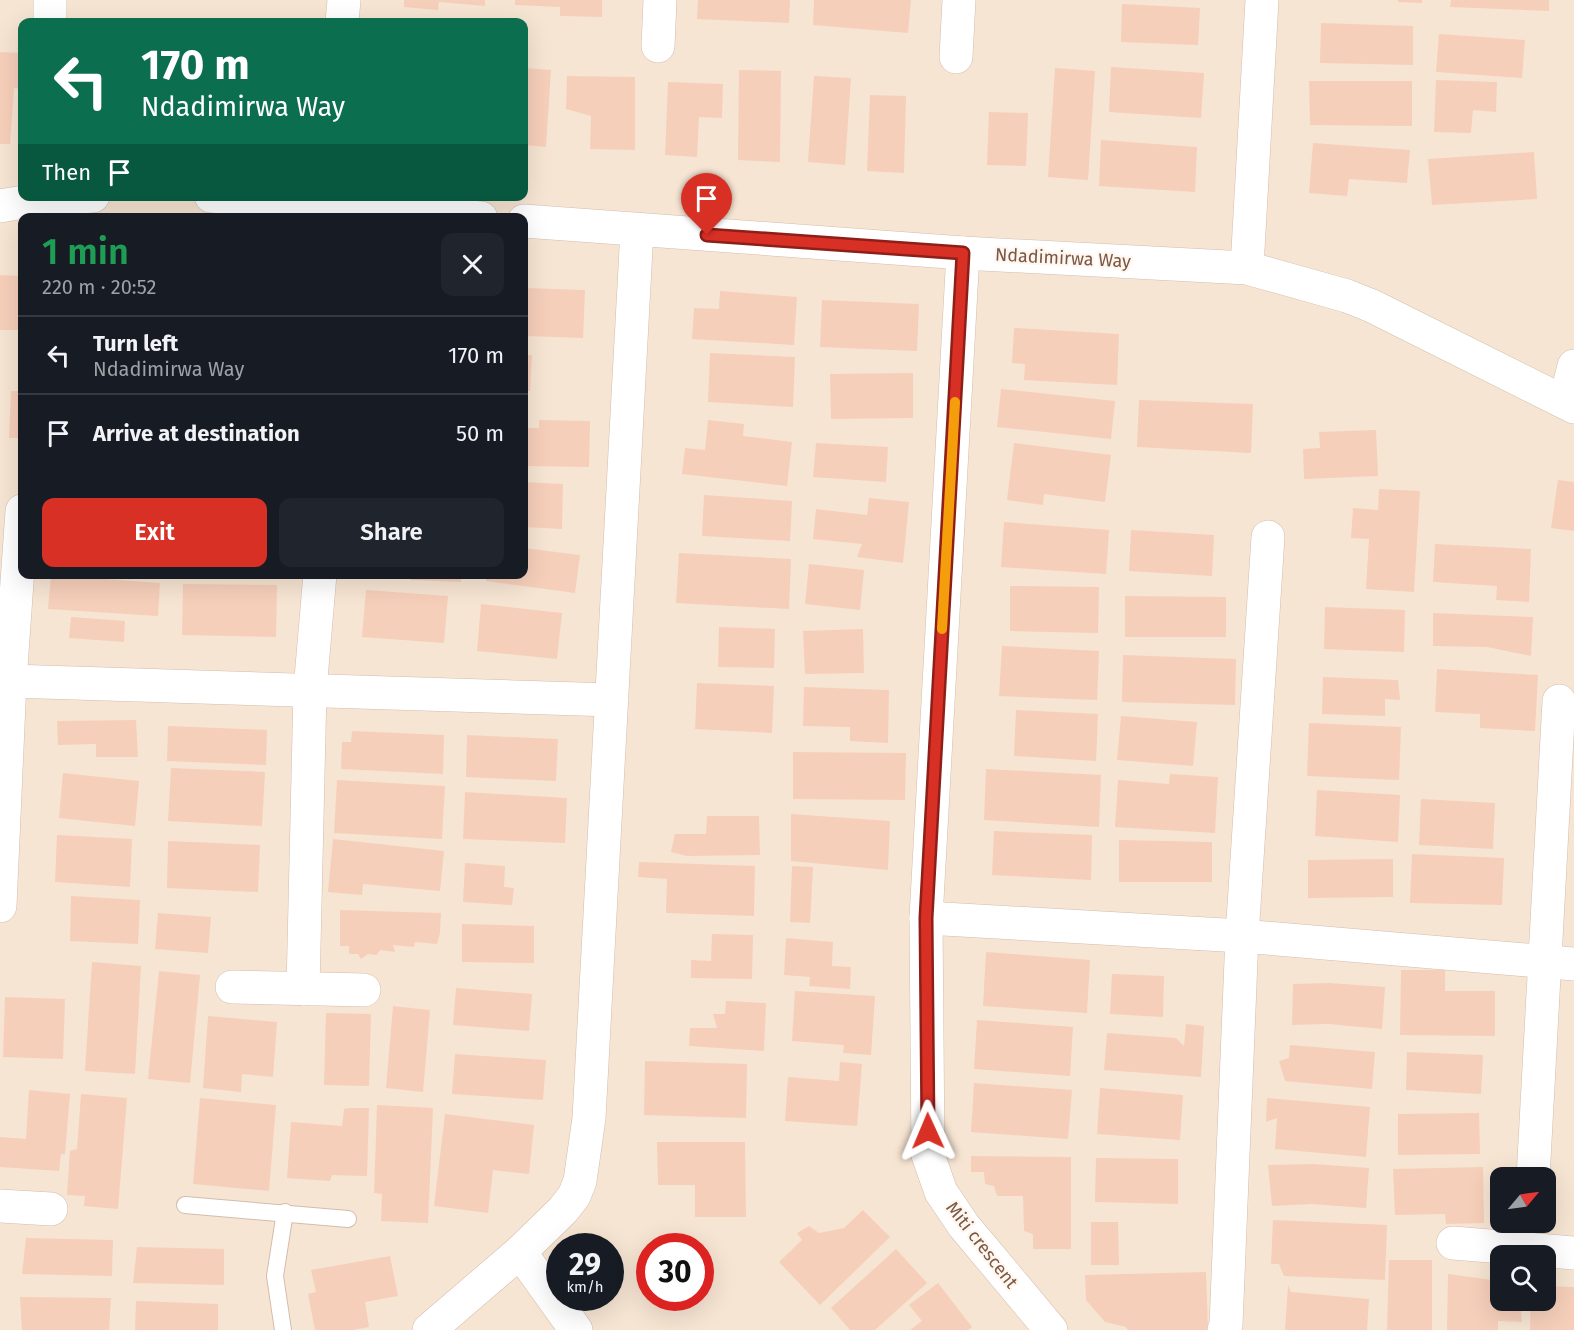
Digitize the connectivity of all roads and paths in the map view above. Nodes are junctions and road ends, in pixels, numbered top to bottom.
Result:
1 (344, 0) edge
2 (660, 0) edge
3 (959, 0) edge
4 (1262, 0) edge
5 (342, 18) edge
6 (658, 46) dead end
7 (956, 57) dead end
8 (31, 201) edge
9 (272, 201) edge
10 (0, 206) edge
11 (420, 213) edge
12 (528, 221) edge
13 (637, 230) junction
14 (963, 253) junction
15 (1247, 268) junction
16 (1574, 366) edge
17 (1569, 404) edge
18 (1268, 537) dead end
19 (18, 568) edge
20 (320, 579) edge
21 (10, 681) junction
22 (310, 690) junction
23 (612, 700) junction
24 (1559, 701) dead end
25 (0, 906) edge
26 (926, 918) junction
27 (1242, 936) junction
28 (1560, 963) edge
29 (232, 987) dead end
30 (303, 989) junction
31 (364, 990) dead end
32 (1534, 1167) edge
33 (185, 1205) dead end
34 (0, 1206) edge
35 (51, 1209) dead end
36 (285, 1212) junction
37 (348, 1218) dead end
38 (1529, 1236) edge
39 (1453, 1242) dead end
40 (520, 1252) junction
41 (1574, 1253) edge
42 (283, 1330) edge
43 (429, 1330) edge
44 (576, 1330) edge
45 (1051, 1330) edge
46 (1224, 1330) edge

1 - 5 street
2 - 6 street
3 - 7 street
4 - 15 street
8 - 10 street
9 - 11 street
12 - 13 street, Ndadimirwa Way
13 - 14 street, Ndadimirwa Way
13 - 23 street
14 - 15 street, Ndadimirwa Way
14 - 26 street, Miti crescent
15 - 17 street, Ndadimirwa Way
16 - 17 street
18 - 27 street
19 - 21 street
20 - 22 street
21 - 22 street
21 - 25 street
22 - 23 street
22 - 30 street
23 - 40 street
24 - 28 street
26 - 27 street
26 - 45 street, Miti crescent
27 - 28 street
27 - 46 street
28 - 32 street
29 - 30 street
30 - 31 street
33 - 36 lane
34 - 35 street
36 - 37 lane
36 - 42 lane
38 - 39 street
38 - 41 street
40 - 43 street
40 - 44 street

